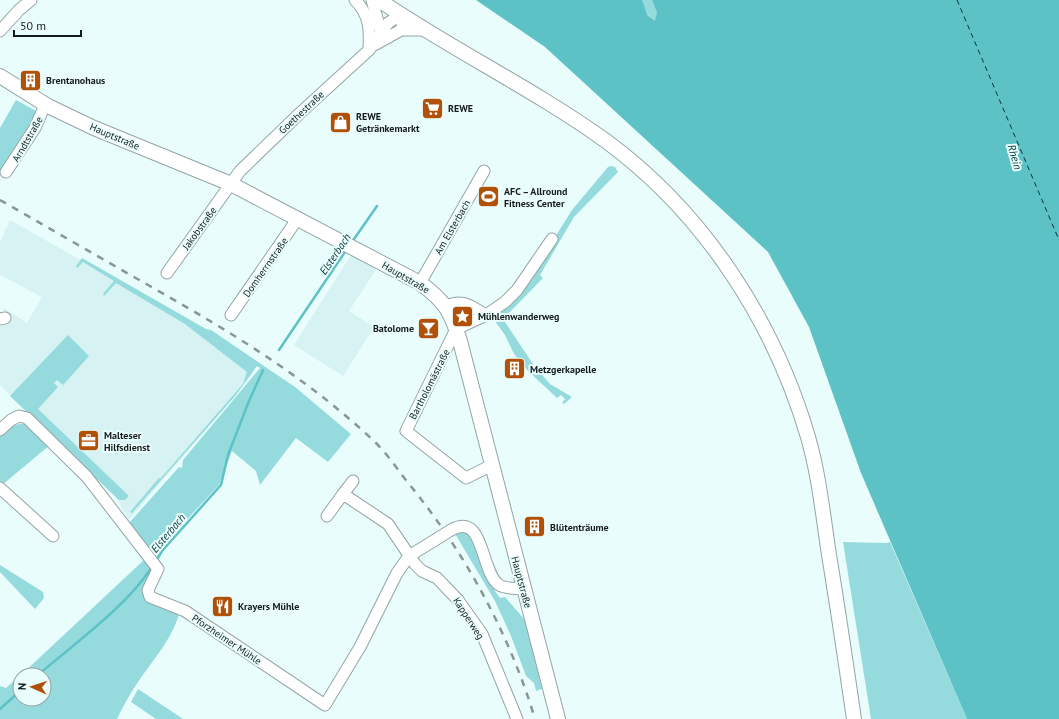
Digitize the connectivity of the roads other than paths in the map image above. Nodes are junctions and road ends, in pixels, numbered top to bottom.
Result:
1 (31, 0) edge
2 (355, 0) edge
3 (372, 0) edge
4 (379, 0) edge
5 (400, 15) junction
6 (401, 30) junction
7 (424, 30) junction
8 (0, 31) edge
9 (381, 33) junction
10 (372, 47) junction
11 (0, 76) edge
12 (45, 105) junction
13 (484, 171) dead end
14 (6, 172) dead end
15 (232, 184) junction
16 (298, 218) junction
17 (552, 239) dead end
18 (167, 272) dead end
19 (420, 283) junction
20 (446, 306) junction
21 (231, 315) dead end
22 (486, 315) junction
23 (456, 329) junction
24 (0, 430) edge
25 (492, 465) junction
26 (354, 481) dead end
27 (0, 488) edge
28 (344, 494) junction
29 (327, 516) dead end
30 (52, 536) dead end
31 (409, 556) junction
32 (524, 589) junction
33 (517, 719) edge
34 (558, 719) edge
35 (854, 719) edge

1 - 8 street
2 - 10 street
3 - 9 street
4 - 5 main road
5 - 6 street
5 - 7 main road
5 - 9 street
6 - 7 street
6 - 10 street
7 - 35 main road
9 - 10 street
10 - 15 street, Goethestraße
11 - 12 main road, Hauptstraße
12 - 14 street, Arndtstraße
12 - 15 main road, Hauptstraße
13 - 19 street, Am Elsterbach
15 - 16 main road, Hauptstraße
15 - 18 street, Jakobstraße
16 - 19 main road, Hauptstraße
16 - 21 street, Domherrnstraße
17 - 22 street
19 - 20 main road, Hauptstraße
20 - 22 street
20 - 23 main road, Hauptstraße
22 - 23 street
23 - 25 main road, Hauptstraße
23 - 25 street, Bartholomästraße
24 - 31 street, Pforzheimer Mühle
25 - 32 main road, Hauptstraße
26 - 28 street
27 - 30 street
28 - 29 street
28 - 31 street, Kapperweg
31 - 32 street, bridge
31 - 33 street, Kapperweg
32 - 34 main road, Hauptstraße

